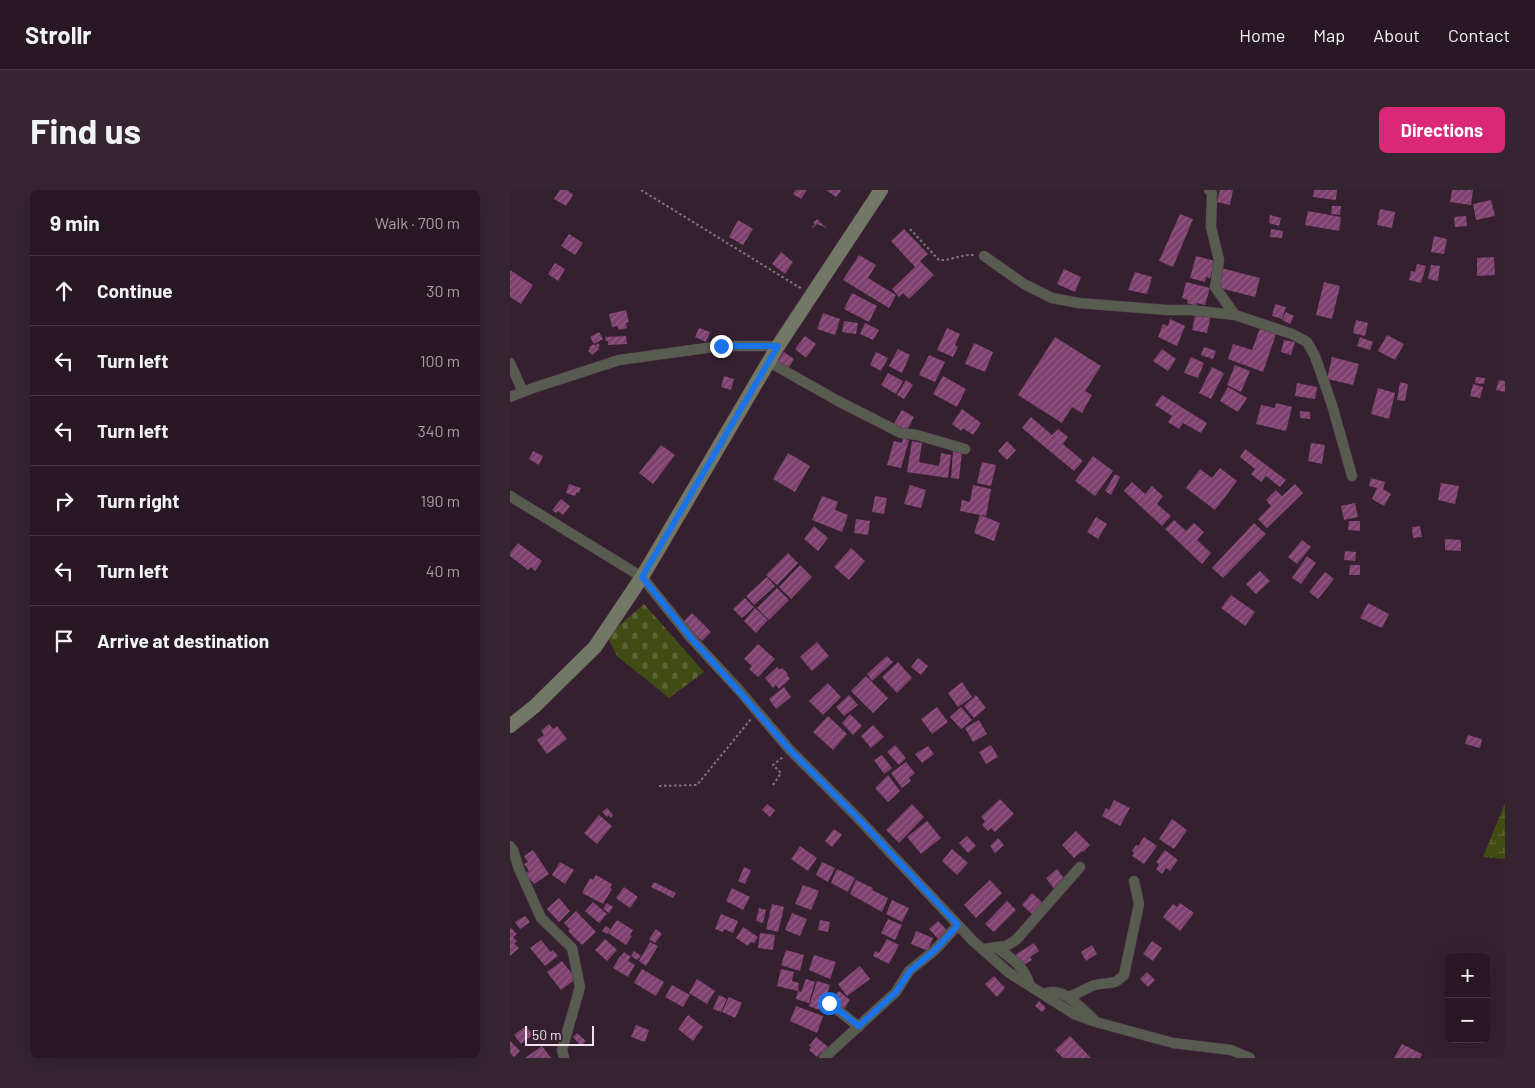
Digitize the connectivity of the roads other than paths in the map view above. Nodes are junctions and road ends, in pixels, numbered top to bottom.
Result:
1 (880, 190) edge
2 (1209, 190) edge
3 (984, 256) road end
4 (1235, 315) junction
5 (778, 346) junction
6 (769, 362) junction
7 (510, 363) edge
8 (523, 392) junction
9 (510, 397) edge
10 (965, 449) dead end
11 (1352, 476) dead end
12 (510, 496) edge
13 (642, 577) junction
14 (510, 726) edge
15 (510, 846) edge
16 (1080, 867) dead end
17 (1134, 880) dead end
18 (958, 925) junction
19 (996, 948) junction
20 (982, 949) junction
21 (1030, 986) junction
22 (1043, 994) junction
23 (1070, 996) junction
24 (829, 1003) dead end
25 (1096, 1022) junction
26 (859, 1026) junction
27 (564, 1058) edge
28 (824, 1058) edge
29 (1250, 1058) edge

1 - 5 main road
2 - 4 street
3 - 4 street
4 - 11 street
5 - 6 main road
5 - 8 street
6 - 10 street
6 - 13 main road
7 - 8 street
8 - 9 street
12 - 13 street
13 - 14 main road
13 - 18 street
15 - 27 street
16 - 19 street
17 - 23 street
18 - 20 street
18 - 26 street
19 - 20 street
19 - 21 street
20 - 21 street
21 - 22 street
22 - 23 street
22 - 25 street
23 - 25 street
24 - 26 street
25 - 29 street
26 - 28 street

